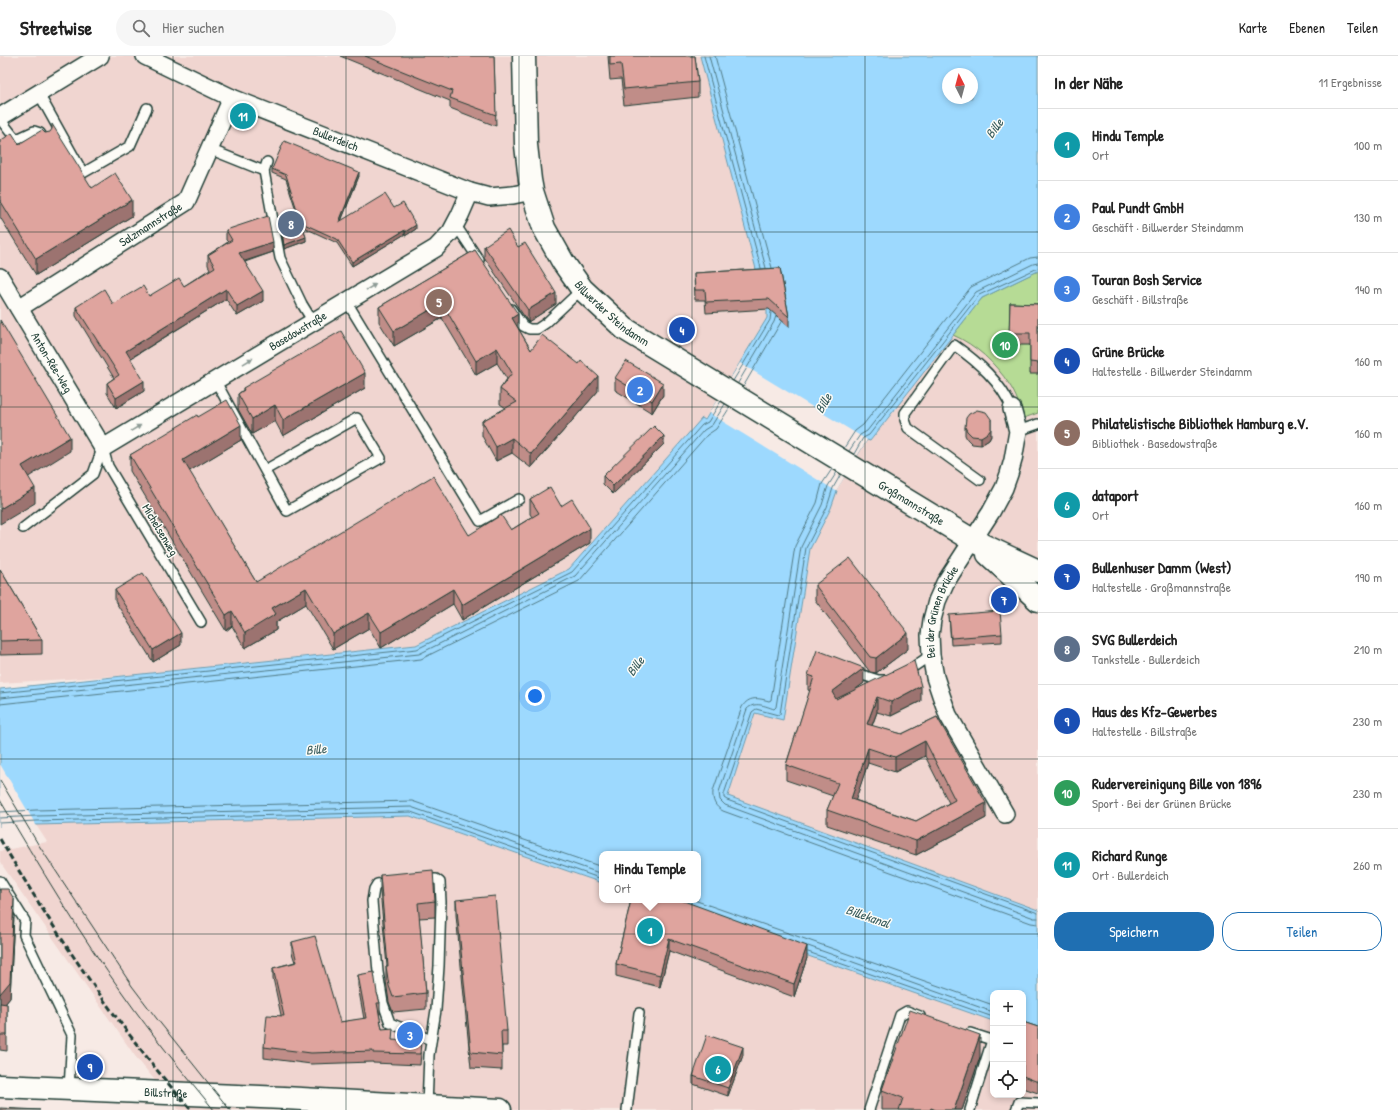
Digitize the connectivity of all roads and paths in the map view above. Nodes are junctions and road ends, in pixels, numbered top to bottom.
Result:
1 (100, 56) edge
2 (146, 56) edge
3 (524, 56) edge
4 (39, 94) junction
5 (232, 98) junction
6 (147, 108) dead end
7 (0, 118) edge
8 (47, 144) edge
9 (209, 149) junction
10 (268, 162) dead end
11 (264, 171) junction
12 (470, 192) junction
13 (532, 192) junction
14 (455, 224) junction
15 (486, 270) edge
16 (0, 277) edge
17 (582, 289) junction
18 (506, 301) edge
19 (347, 302) junction
20 (19, 308) junction
21 (313, 322) junction
22 (215, 380) junction
23 (1012, 409) joint
24 (1038, 424) edge
25 (1018, 431) junction
26 (103, 448) junction
27 (851, 465) joint
28 (265, 470) junction
29 (980, 480) dead end
30 (519, 499) dead end
31 (23, 528) dead end
32 (972, 540) junction
33 (1038, 570) edge
34 (1038, 600) edge
35 (201, 622) dead end
36 (931, 655) junction
37 (842, 668) edge
38 (1005, 814) dead end
39 (416, 879) edge
40 (0, 881) edge
41 (400, 881) edge
42 (639, 1012) dead end
43 (928, 1018) edge
44 (964, 1030) edge
45 (431, 1040) junction
46 (0, 1086) edge
47 (69, 1089) junction
48 (1038, 1103) edge
49 (284, 1104) edge
50 (423, 1107) edge
51 (500, 1110) edge
52 (627, 1110) edge
53 (869, 1110) edge
54 (970, 1110) edge
55 (1016, 1110) edge

1 - 4 street
2 - 5 street, Bullerdeich
3 - 13 main road, Billwerder Steindamm
4 - 6 lane
4 - 7 street
5 - 9 street, Salzmannstraße
5 - 12 street, Bullerdeich
7 - 8 lane
9 - 11 lane
9 - 20 street, Salzmannstraße
10 - 11 lane
11 - 21 lane
12 - 13 street, Bullerdeich
12 - 14 street, Basedowstraße
13 - 17 main road, Billwerder Steindamm
14 - 15 lane
19 -> 14 street, Basedowstraße
16 - 20 street, Anton-Rée-Weg
17 - 18 lane
17 - 27 main road, Billwerder Steindamm
19 - 21 street, Basedowstraße
19 - 30 lane
20 - 26 street, Anton-Rée-Weg
22 -> 21 street, Basedowstraße
26 -> 22 street, Basedowstraße
22 - 28 lane
23 - 25 street, Bei der Grünen Brücke
23 - 29 lane
24 - 25 lane
25 - 32 street, Bei der Grünen Brücke
26 - 31 lane
26 - 35 lane, Michelsenweg
27 - 32 main road, Großmannstraße
28 - 28 lane
32 - 33 main road, Großmannstraße
32 - 34 main road, Großmannstraße
32 - 36 street, Bei der Grünen Brücke
36 - 37 lane
36 - 38 street, Bei der Grünen Brücke
39 - 45 lane
40 - 47 lane
41 - 45 lane
42 - 52 lane
43 - 53 lane
44 - 54 lane
45 - 50 lane
46 - 47 main road, Billstraße
47 - 49 main road, Billstraße
48 - 55 lane
49 - 50 main road, Billstraße
50 - 51 main road, Billstraße

